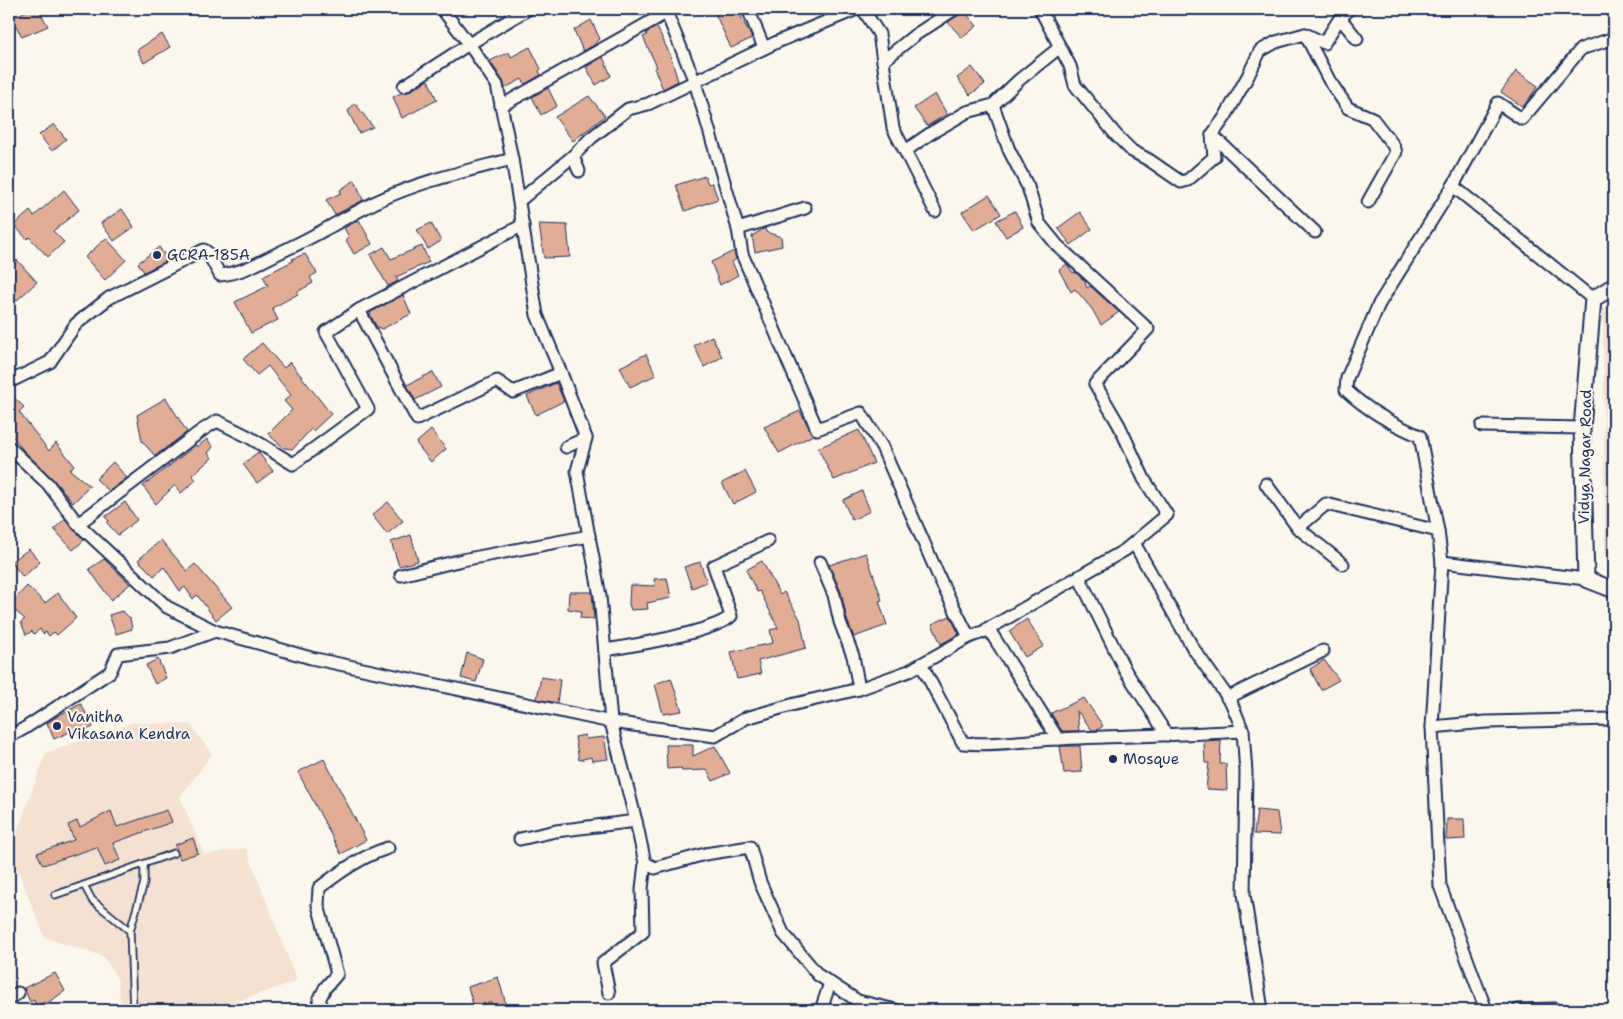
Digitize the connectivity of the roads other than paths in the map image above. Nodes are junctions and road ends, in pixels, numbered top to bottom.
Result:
1 (442, 9) edge
2 (528, 9) edge
3 (748, 9) edge
4 (858, 9) edge
5 (863, 9) edge
6 (955, 9) edge
7 (1040, 9) edge
8 (1350, 9) edge
9 (665, 11) edge
10 (1340, 18) junction
11 (1305, 34) junction
12 (1614, 38) edge
13 (1357, 39) dead end
14 (469, 44) junction
15 (1060, 47) junction
16 (764, 48) junction
17 (883, 61) junction
18 (696, 82) junction
19 (404, 86) dead end
20 (993, 105) junction
21 (501, 106) junction
22 (1212, 135) junction
23 (904, 152) junction
24 (573, 156) junction
25 (512, 159) junction
26 (579, 171) dead end
27 (1453, 186) junction
28 (519, 201) junction
29 (1368, 202) dead end
30 (805, 208) dead end
31 (934, 211) dead end
32 (523, 225) junction
33 (738, 229) junction
34 (1315, 232) dead end
35 (1614, 286) edge
36 (1593, 299) junction
37 (359, 310) junction
38 (561, 373) junction
39 (9, 382) edge
40 (1482, 426) dead end
41 (1582, 428) junction
42 (586, 438) junction
43 (9, 447) edge
44 (566, 447) dead end
45 (1266, 484) dead end
46 (78, 524) junction
47 (1298, 528) junction
48 (1438, 532) junction
49 (589, 536) junction
50 (768, 541) dead end
51 (1134, 543) junction
52 (820, 562) dead end
53 (1442, 562) junction
54 (1343, 564) dead end
55 (401, 576) dead end
56 (1079, 577) junction
57 (1586, 579) junction
58 (1614, 590) edge
59 (988, 628) junction
60 (215, 631) junction
61 (969, 637) junction
62 (605, 650) junction
63 (1324, 651) dead end
64 (920, 664) junction
65 (859, 689) junction
66 (1227, 698) junction
67 (1614, 719) edge
68 (611, 722) junction
69 (1432, 727) junction
70 (1243, 731) junction
71 (1167, 735) junction
72 (9, 737) edge
73 (1058, 739) junction
74 (636, 821) junction
75 (520, 839) dead end
76 (388, 848) dead end
77 (174, 853) dead end
78 (645, 863) junction
79 (144, 864) junction
80 (84, 885) junction
81 (55, 895) dead end
82 (130, 931) junction
83 (830, 983) junction
84 (609, 993) dead end
85 (1554, 1009) edge
86 (133, 1010) edge
87 (324, 1010) edge
88 (821, 1010) edge
89 (896, 1010) edge
90 (1262, 1010) edge
91 (1486, 1010) edge
92 (1518, 1010) edge

1 - 14 street
2 - 14 street
3 - 16 street
4 - 16 street
5 - 17 street
6 - 17 street
7 - 15 street
8 - 10 street
9 - 18 street
9 - 21 street
10 - 11 street
10 - 13 street
11 - 22 street
11 - 29 street
12 - 27 street
14 - 19 street
14 - 21 street
15 - 20 street
15 - 22 street
16 - 18 street
17 - 23 street
18 - 24 street
18 - 33 street
20 - 23 street
20 - 51 street
21 - 25 street
22 - 34 street
23 - 31 street
24 - 26 street
24 - 28 street
25 - 28 street
25 - 39 street
27 - 36 street
27 - 48 street
28 - 32 street
30 - 33 street
32 - 37 street
32 - 38 street
33 - 61 street
35 - 36 main road
36 - 41 main road, Vidya Nagar Road
37 - 38 street
37 - 46 street
38 - 42 street
40 - 41 street
41 - 57 main road, Vidya Nagar Road
42 - 44 street
42 - 49 street
43 - 46 street
45 - 47 street
46 - 60 street
47 - 48 street
47 - 54 street
48 - 53 street
49 - 55 street
49 - 62 street
50 - 62 street
51 - 56 street
51 - 66 street
52 - 65 street
53 - 57 street
53 - 69 street
56 - 59 street
56 - 71 street
57 - 58 main road
59 - 61 street
59 - 73 street
60 - 68 street
60 - 72 street
61 - 64 street
62 - 68 street
63 - 66 street
64 - 65 street
64 - 73 street
65 - 68 street
66 - 70 street
67 - 69 street
68 - 74 street
69 - 91 street
70 - 71 street
70 - 90 street
71 - 73 street
74 - 75 street
74 - 78 street
76 - 87 street
77 - 79 lane
78 - 83 street
78 - 84 street
79 - 80 lane
79 - 82 lane
80 - 81 lane
80 - 82 lane
82 - 86 lane
83 - 88 street
83 - 89 street
85 - 92 street

